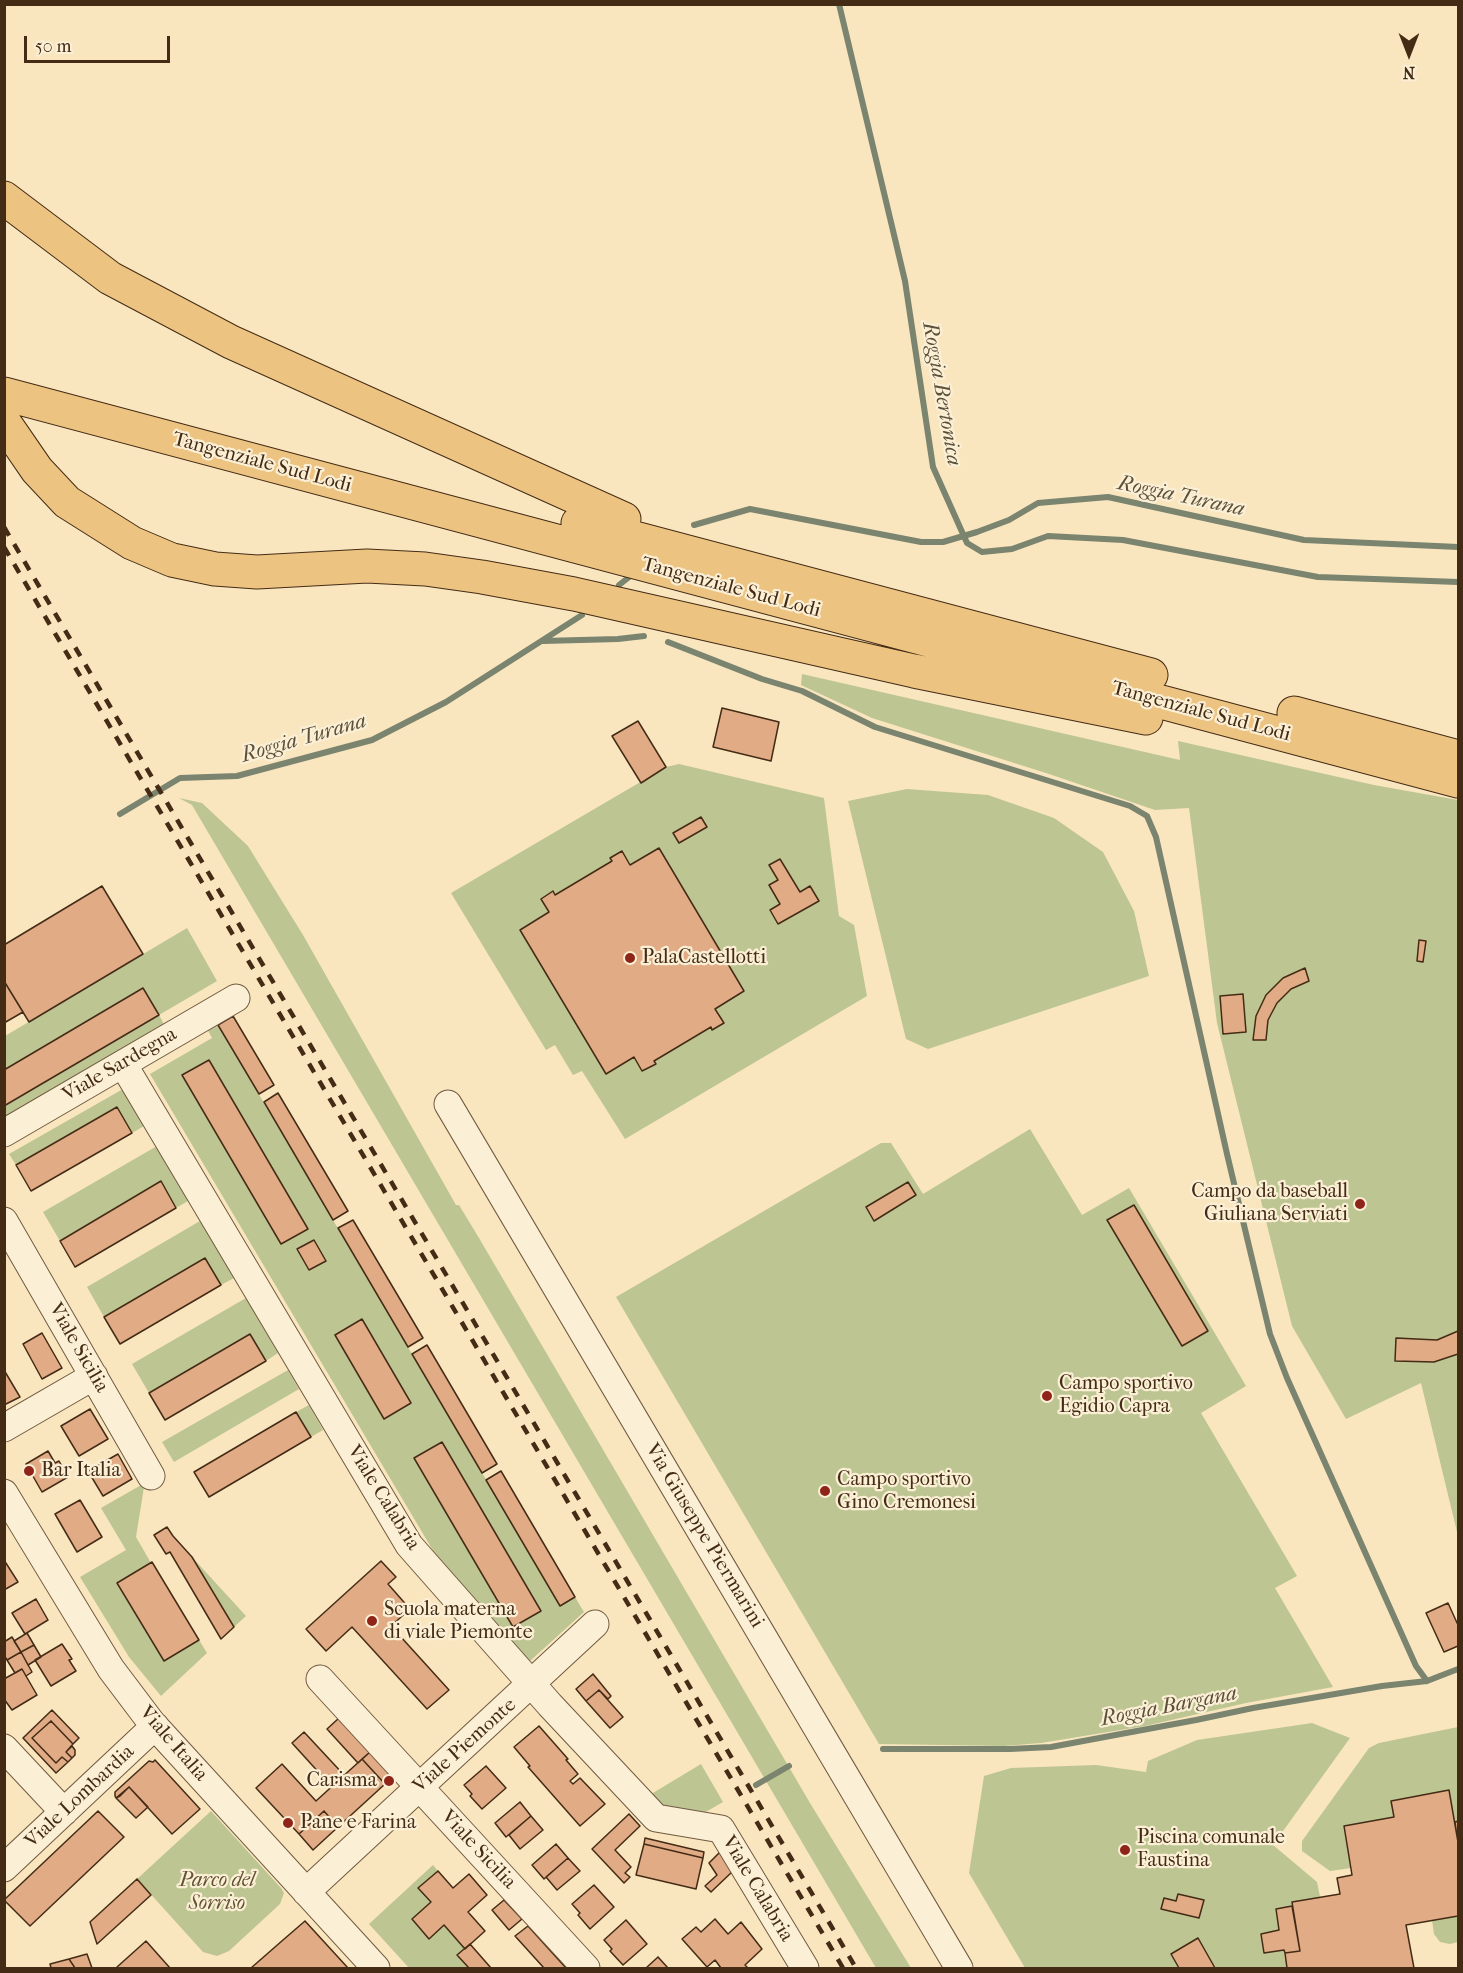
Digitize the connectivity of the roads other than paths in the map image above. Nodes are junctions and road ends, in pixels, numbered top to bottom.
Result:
1 (4, 198) edge
2 (4, 373) edge
3 (4, 394) edge
4 (73, 402) junction
5 (4, 422) edge
6 (711, 558) junction
7 (1326, 746) junction
8 (1458, 757) edge
9 (1458, 781) edge
10 (236, 998) dead end
11 (123, 1064) junction
12 (448, 1104) dead end
13 (4, 1132) edge
14 (4, 1221) edge
15 (94, 1376) junction
16 (4, 1428) edge
17 (151, 1476) dead end
18 (4, 1493) edge
19 (595, 1624) dead end
20 (320, 1679) dead end
21 (532, 1684) junction
22 (155, 1726) junction
23 (4, 1748) edge
24 (420, 1787) junction
25 (64, 1812) junction
26 (4, 1868) edge
27 (306, 1892) junction
28 (376, 1968) edge
29 (586, 1968) edge
30 (805, 1968) edge
31 (959, 1968) edge

1 - 6 highway
2 - 4 highway, Tangenziale Sud Lodi
3 - 4 highway, Tangenziale Sud Lodi
4 - 6 highway, Tangenziale Sud Lodi
4 - 7 highway, Tangenziale Sud Lodi
5 - 7 highway
6 - 8 highway, Tangenziale Sud Lodi
7 - 9 highway, Tangenziale Sud Lodi
10 - 11 street, Viale Sardegna
11 - 13 street, Viale Sardegna
11 - 21 street, Viale Calabria
12 - 31 street, Via Giuseppe Piermarini
14 - 15 street, Viale Sicilia
15 - 16 street
15 - 17 street, Viale Sicilia
18 - 22 street, Viale Italia
19 - 21 street, Viale Piemonte
20 - 24 street, Viale Sicilia
21 - 24 street, Viale Piemonte
21 - 30 street, Viale Calabria
22 - 25 street, Viale Lombardia
22 - 27 street, Viale Italia
23 - 25 street
24 - 27 street, Viale Piemonte
24 - 29 street, Viale Sicilia
25 - 26 street, Viale Lombardia
27 - 28 street, Viale Italia

